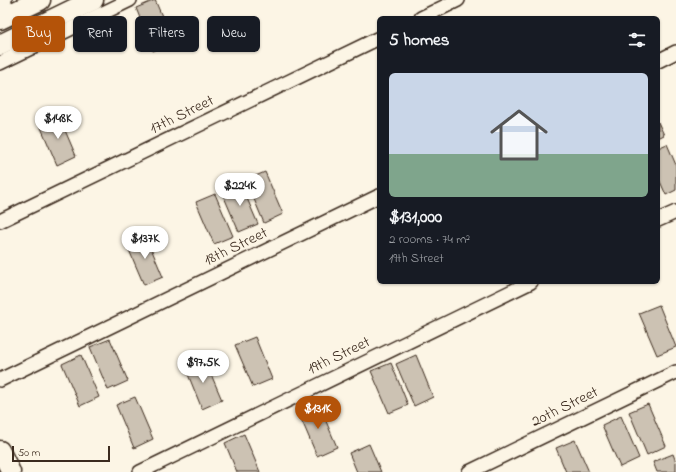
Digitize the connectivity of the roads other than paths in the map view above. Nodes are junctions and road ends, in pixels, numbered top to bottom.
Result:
1 (5, 0) edge
2 (40, 0) edge
3 (93, 0) edge
4 (130, 0) edge
5 (458, 0) edge
6 (0, 2) edge
7 (425, 16) edge
8 (0, 19) edge
9 (377, 39) edge
10 (0, 45) edge
11 (676, 52) edge
12 (660, 60) edge
13 (0, 63) edge
14 (377, 197) edge
15 (676, 212) edge
16 (660, 219) edge
17 (0, 221) edge
18 (527, 284) edge
19 (676, 372) edge
20 (0, 380) edge
21 (0, 450) edge
22 (11, 472) edge
23 (140, 472) edge
24 (469, 472) edge

1 - 6 street
2 - 8 main road
3 - 10 main road
4 - 13 street
5 - 7 street
9 - 17 street, 17th Street
11 - 12 street
14 - 20 street, 18th Street
15 - 16 street
18 - 23 street, 19th Street
19 - 24 street, 20th Street
21 - 22 street

